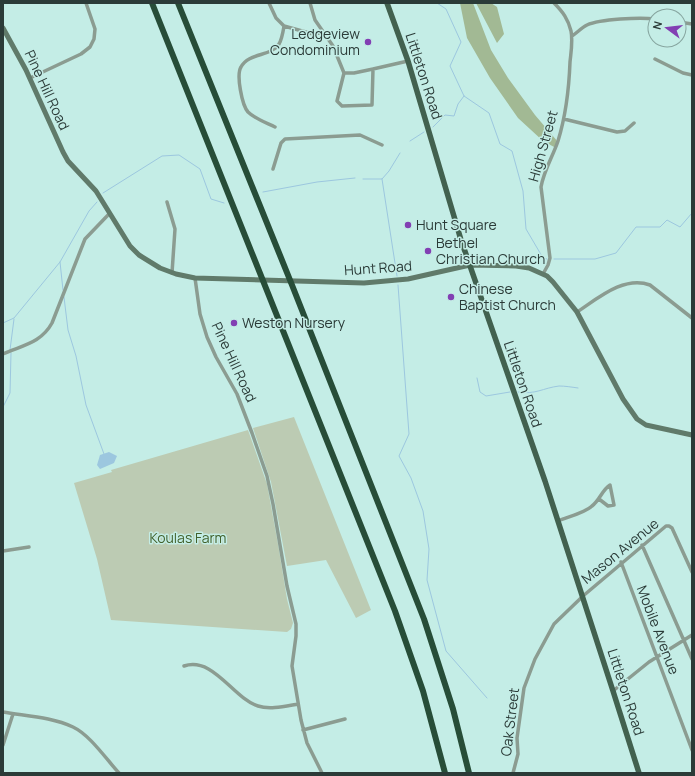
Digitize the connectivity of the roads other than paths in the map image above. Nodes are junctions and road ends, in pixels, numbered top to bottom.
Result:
1 (86, 3) edge
2 (152, 3) edge
3 (178, 3) edge
4 (269, 3) edge
5 (310, 3) edge
6 (387, 3) edge
7 (554, 3) edge
8 (647, 19) edge
9 (284, 26) junction
10 (3, 28) edge
11 (324, 32) junction
12 (572, 36) junction
13 (656, 59) dead end
14 (408, 61) junction
15 (373, 69) junction
16 (344, 73) junction
17 (692, 75) edge
18 (30, 78) junction
19 (564, 119) junction
20 (634, 124) dead end
21 (275, 127) dead end
22 (382, 145) dead end
23 (273, 169) dead end
24 (167, 202) dead end
25 (109, 214) junction
26 (470, 266) junction
27 (172, 273) junction
28 (543, 274) junction
29 (195, 278) junction
30 (577, 312) junction
31 (692, 318) edge
32 (3, 354) edge
33 (692, 435) edge
34 (598, 499) junction
35 (558, 521) junction
36 (642, 545) junction
37 (29, 547) dead end
38 (3, 551) edge
39 (621, 562) junction
40 (692, 572) edge
41 (583, 596) junction
42 (692, 635) edge
43 (684, 639) junction
44 (657, 657) junction
45 (692, 659) edge
46 (184, 666) dead end
47 (613, 691) junction
48 (298, 704) junction
49 (3, 712) edge
50 (13, 714) junction
51 (344, 719) dead end
52 (303, 730) junction
53 (3, 745) edge
54 (692, 750) edge
55 (119, 773) edge
56 (322, 773) edge
57 (445, 773) edge
58 (469, 773) edge
59 (513, 773) edge
60 (639, 773) edge

1 - 18 street
2 - 57 highway
3 - 58 highway
4 - 9 street
5 - 11 street
6 - 14 main road, Littleton Road
7 - 12 street, High Street
8 - 12 street
9 - 11 street
9 - 21 street
10 - 18 street, Pine Hill Road
11 - 16 street
12 - 19 street, High Street
13 - 17 street
14 - 15 street
14 - 26 main road, Littleton Road
15 - 16 street
15 - 16 street
18 - 25 street, Pine Hill Road
19 - 20 street
19 - 28 street, High Street
22 - 23 street
24 - 27 street
25 - 27 street, Pine Hill Road
25 - 32 street
26 - 28 street, Hunt Road
26 - 29 street, Hunt Road
26 - 35 main road, Littleton Road
27 - 29 street, Pine Hill Road
28 - 30 street, Hunt Road
29 - 48 street, Pine Hill Road
30 - 31 street
30 - 33 street, Hunt Road
34 - 34 street
34 - 35 street
35 - 41 main road, Littleton Road
36 - 39 street, Mason Avenue
36 - 40 street, Mason Avenue
36 - 43 street
37 - 38 street
39 - 41 street, Mason Avenue
39 - 44 street, Mobile Avenue
41 - 47 main road, Littleton Road
41 - 59 street, Oak Street
42 - 43 street
43 - 44 street
43 - 45 street
44 - 47 street
44 - 54 street, Mobile Avenue
46 - 48 street
47 - 60 main road, Littleton Road
48 - 52 street, Pine Hill Road
49 - 50 street
50 - 53 street
50 - 55 street
51 - 52 street
52 - 56 street, Pine Hill Road

